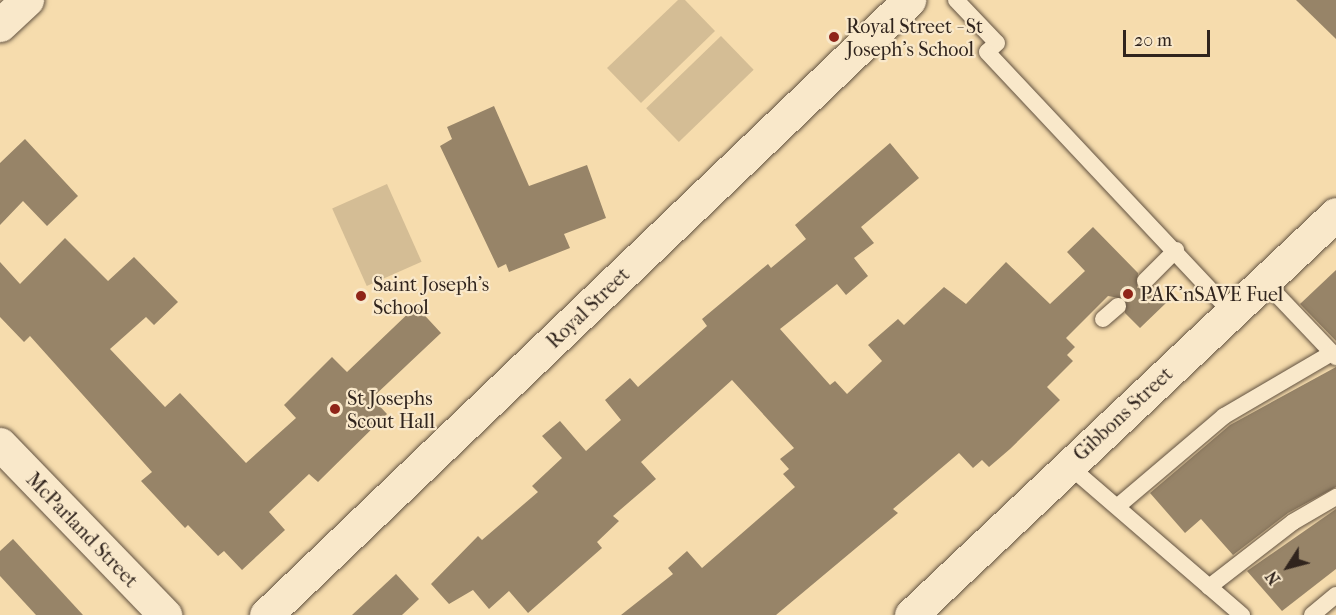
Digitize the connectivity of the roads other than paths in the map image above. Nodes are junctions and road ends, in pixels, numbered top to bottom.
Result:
1 (27, 0) edge
2 (909, 0) edge
3 (956, 0) edge
4 (0, 25) edge
5 (1334, 219) edge
6 (1176, 250) junction
7 (1146, 281) dead end
8 (1264, 281) junction
9 (1118, 306) dead end
10 (1231, 312) junction
11 (1103, 319) dead end
12 (1334, 355) edge
13 (0, 444) edge
14 (1068, 465) junction
15 (1336, 497) edge
16 (1118, 506) junction
17 (1209, 587) junction
18 (1336, 596) edge
19 (165, 615) edge
20 (266, 615) edge
21 (911, 615) edge
22 (1242, 615) edge
23 (1312, 615) edge

1 - 4 street
2 - 20 street, Royal Street
3 - 6 lane
5 - 8 street, Gibbons Street
6 - 7 lane
6 - 10 lane
8 - 10 street, Gibbons Street
8 - 12 lane
9 - 11 lane
10 - 14 street, Gibbons Street
12 - 16 lane
13 - 19 street, McParland Street
14 - 16 lane
14 - 21 street, Gibbons Street
15 - 17 lane
16 - 17 lane
17 - 22 lane
18 - 23 lane

